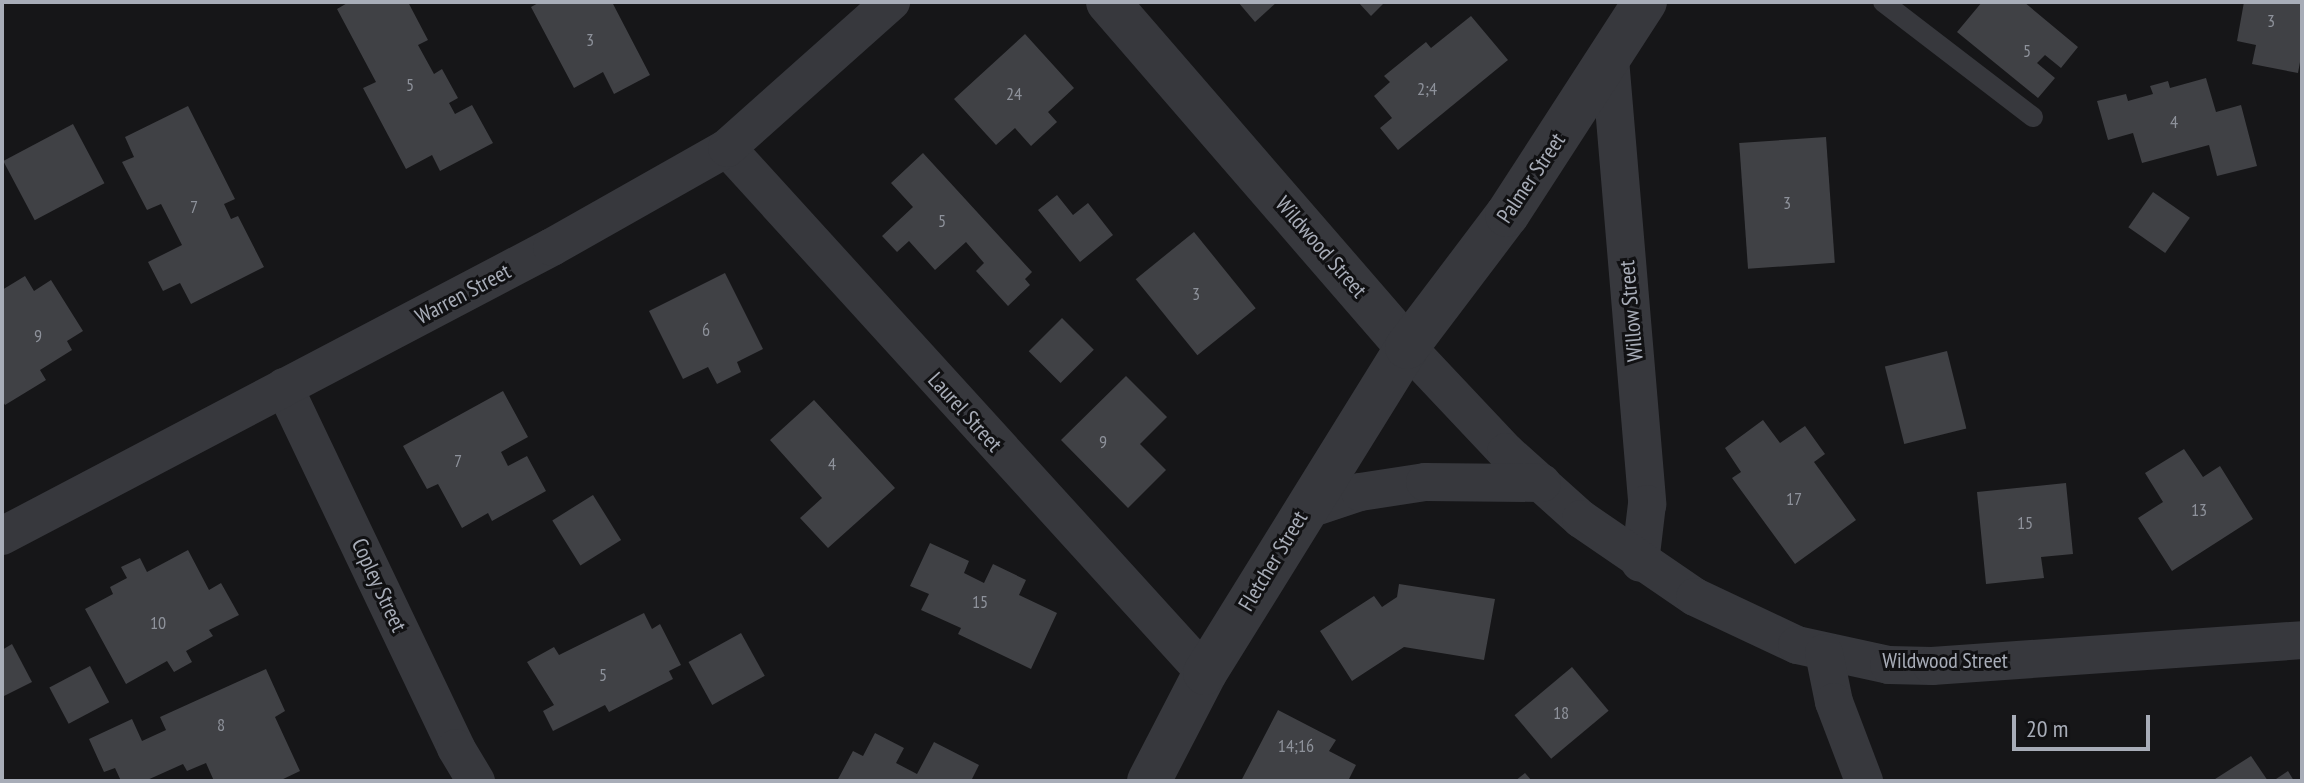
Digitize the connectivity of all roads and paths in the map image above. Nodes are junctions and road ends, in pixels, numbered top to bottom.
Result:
1 (891, 2) edge
2 (1108, 2) edge
3 (1645, 2) edge
4 (1883, 2) edge
5 (1610, 59) junction
6 (2033, 117) dead end
7 (727, 148) junction
8 (1407, 347) junction
9 (284, 387) junction
10 (1542, 483) junction
11 (1303, 511) junction
12 (2, 536) edge
13 (1640, 563) junction
14 (2302, 640) edge
15 (1824, 653) junction
16 (1205, 673) junction
17 (476, 781) edge
18 (1149, 781) edge
19 (1864, 781) edge

1 - 7 street, Warren Street
2 - 8 street, Wildwood Street
3 - 5 street, Palmer Street
4 - 6 lane
5 - 8 street, Palmer Street
5 - 13 street, Willow Street
7 - 9 street, Warren Street
7 - 16 street, Laurel Street
8 - 10 street, Wildwood Street
8 - 11 street, Fletcher Street
9 - 12 street, Warren Street
9 - 17 street, Copley Street
10 - 11 street
10 - 13 street, Wildwood Street
11 - 16 street, Fletcher Street
13 - 15 street, Wildwood Street
14 - 15 street, Wildwood Street
15 - 19 street
16 - 18 street, Fletcher Street

